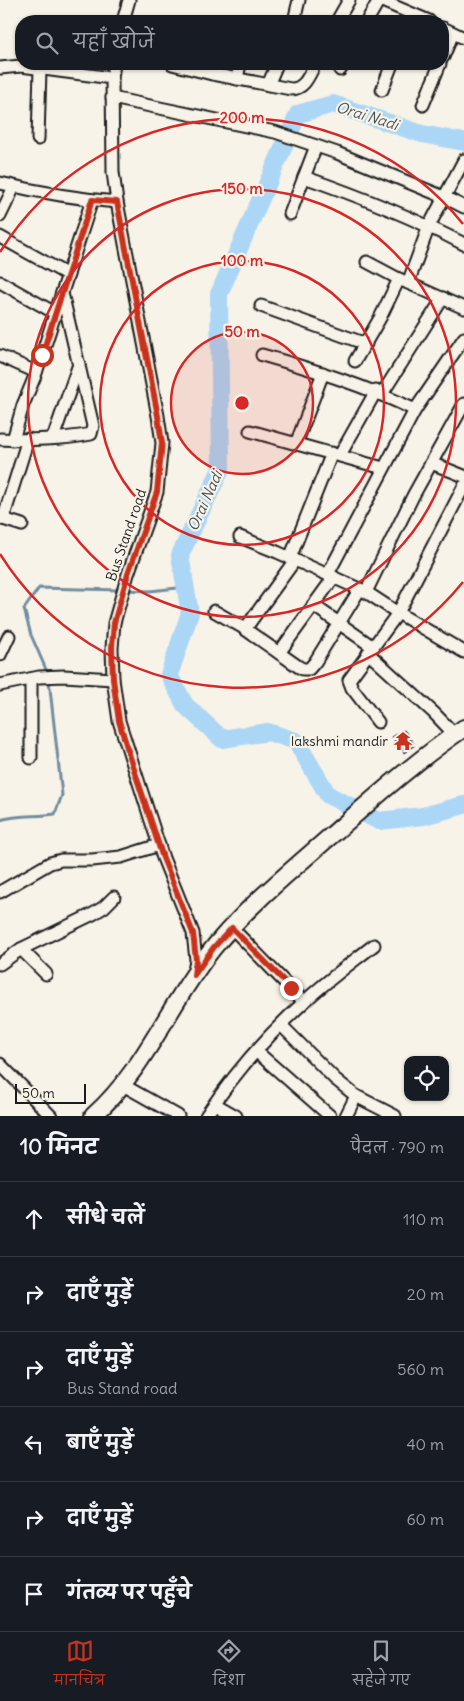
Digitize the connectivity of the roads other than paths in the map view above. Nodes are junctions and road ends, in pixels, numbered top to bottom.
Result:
1 (129, 0) edge
2 (299, 0) edge
3 (349, 0) edge
4 (380, 0) edge
5 (125, 15) edge
6 (295, 15) edge
7 (341, 15) edge
8 (371, 15) edge
9 (406, 15) edge
10 (449, 30) edge
11 (464, 38) edge
12 (15, 67) edge
13 (0, 68) edge
14 (40, 70) edge
15 (48, 70) edge
16 (113, 70) edge
17 (206, 70) edge
18 (239, 70) edge
19 (274, 70) edge
20 (311, 70) edge
21 (390, 70) edge
22 (437, 70) edge
23 (112, 78) junction
24 (237, 79) junction
25 (268, 85) junction
26 (382, 90) dead end
27 (112, 98) junction
28 (423, 104) dead end
29 (38, 139) dead end
30 (316, 146) junction
31 (464, 160) edge
32 (304, 177) junction
33 (0, 183) edge
34 (14, 187) junction
35 (444, 196) junction
36 (92, 200) junction
37 (117, 202) junction
38 (464, 207) edge
39 (290, 214) dead end
40 (0, 216) edge
41 (429, 226) junction
42 (0, 237) edge
43 (464, 244) edge
44 (367, 262) dead end
45 (68, 274) junction
46 (404, 281) junction
47 (0, 282) edge
48 (62, 293) junction
49 (443, 298) junction
50 (261, 306) dead end
51 (464, 308) edge
52 (56, 312) junction
53 (464, 338) edge
54 (366, 344) junction
55 (0, 356) edge
56 (262, 356) dead end
57 (355, 361) dead end
58 (79, 364) junction
59 (36, 372) junction
60 (323, 373) junction
61 (379, 393) junction
62 (464, 404) edge
63 (415, 410) junction
64 (460, 418) edge
65 (250, 431) dead end
66 (53, 438) junction
67 (0, 439) edge
68 (28, 439) junction
69 (13, 440) junction
70 (296, 444) junction
71 (336, 454) junction
72 (431, 462) junction
73 (383, 468) junction
74 (464, 476) edge
75 (464, 486) edge
76 (2, 518) edge
77 (22, 526) dead end
78 (240, 537) dead end
79 (293, 559) junction
80 (331, 575) junction
81 (363, 590) junction
82 (314, 605) junction
83 (214, 611) dead end
84 (398, 613) junction
85 (339, 623) junction
86 (245, 629) junction
87 (9, 636) dead end
88 (371, 650) junction
89 (464, 652) edge
90 (279, 653) junction
91 (0, 655) edge
92 (35, 678) junction
93 (113, 679) junction
94 (0, 685) edge
95 (378, 722) dead end
96 (459, 731) edge
97 (31, 758) dead end
98 (159, 846) junction
99 (0, 892) edge
100 (114, 897) dead end
101 (232, 928) junction
102 (374, 945) dead end
103 (21, 949) junction
104 (0, 964) edge
105 (46, 974) dead end
106 (194, 975) junction
107 (304, 1002) junction
108 (281, 1025) junction
109 (257, 1052) junction
110 (0, 1064) edge
111 (123, 1085) junction
112 (356, 1096) junction
113 (215, 1104) junction
114 (51, 1116) edge
115 (93, 1116) edge
116 (178, 1116) edge
117 (206, 1116) edge
118 (236, 1116) edge
119 (330, 1116) edge
120 (346, 1116) edge
121 (395, 1116) edge

1 - 5 street
2 - 6 street
3 - 7 street
4 - 8 street
4 - 9 street
10 - 11 street
12 - 13 street
14 - 29 street
15 - 23 street
16 - 23 street, Bus Stand road
17 - 24 street
18 - 24 street
19 - 25 street
20 - 25 street
21 - 26 street
22 - 28 street
23 - 27 street, Bus Stand road
24 - 25 street
27 - 30 street
27 - 37 street, Bus Stand road
30 - 32 street
30 - 35 street
31 - 35 street
32 - 39 street
32 - 41 street
33 - 34 street
34 - 36 street
34 - 40 street
35 - 38 street
35 - 41 street
36 - 37 street
36 - 45 street
37 - 93 street, Bus Stand road
41 - 43 street
41 - 46 street
42 - 45 street
44 - 46 street
45 - 48 street
46 - 49 street
46 - 54 street
47 - 52 street
48 - 52 street
48 - 58 street
49 - 51 street
49 - 61 street
50 - 54 street
52 - 59 street
53 - 63 street
54 - 57 street
55 - 59 street
56 - 60 street
58 - 66 street
58 - 66 street
59 - 69 street
60 - 61 street
60 - 70 street
61 - 63 street
61 - 71 street
62 - 64 street
63 - 73 street
64 - 72 street
65 - 70 street
66 - 68 street
67 - 69 street
68 - 69 street
68 - 76 street
70 - 71 street
71 - 73 street
71 - 79 street
72 - 74 street
72 - 81 street
73 - 80 street
75 - 84 street
76 - 77 street
78 - 79 street
79 - 80 street
79 - 86 street
80 - 81 street
80 - 82 street
81 - 84 street
81 - 85 street
82 - 85 street
82 - 90 street
83 - 86 street
84 - 88 street
84 - 89 street
85 - 88 street
85 - 90 street
86 - 90 street
87 - 91 street
88 - 95 street
88 - 96 street
92 - 93 street
92 - 94 street
92 - 97 street
93 - 98 street, Bus Stand road
96 - 101 street
98 - 99 street
98 - 106 street, Bus Stand road
100 - 103 street
101 - 106 street
101 - 107 street
102 - 107 street
103 - 104 street
103 - 105 street
106 - 111 street
107 - 108 street
108 - 109 street
108 - 112 street
109 - 113 street
109 - 119 street
110 - 114 street
111 - 115 street
111 - 116 street
112 - 120 street
112 - 121 street
113 - 117 street
113 - 118 street

